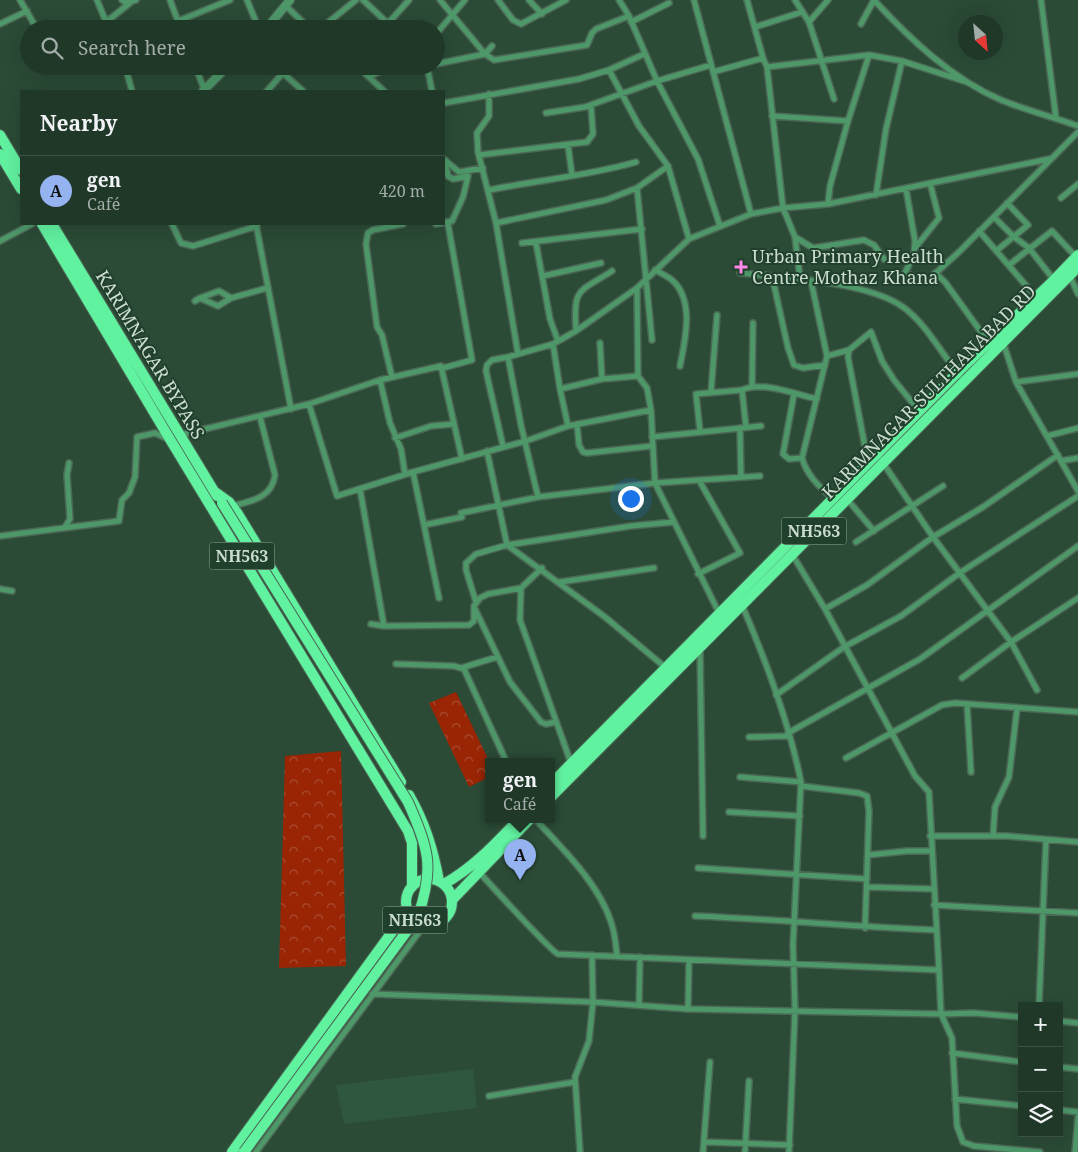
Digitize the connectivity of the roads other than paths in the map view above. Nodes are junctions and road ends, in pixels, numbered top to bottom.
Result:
1 (20, 0) edge
2 (96, 0) edge
3 (122, 0) edge
4 (136, 0) edge
5 (170, 0) edge
6 (230, 0) edge
7 (247, 0) edge
8 (356, 0) edge
9 (363, 0) edge
10 (409, 0) edge
11 (440, 0) edge
12 (465, 0) edge
13 (498, 0) edge
14 (530, 0) edge
15 (566, 0) edge
16 (619, 0) edge
17 (694, 0) edge
18 (747, 0) edge
19 (795, 0) edge
20 (828, 0) edge
21 (874, 0) edge
22 (1041, 0) edge
23 (130, 3) junction
24 (288, 3) edge
25 (669, 3) dead end
26 (27, 11) junction
27 (802, 12) junction
28 (542, 14) junction
29 (454, 15) junction
30 (629, 16) junction
31 (32, 20) edge
32 (105, 20) edge
33 (109, 20) edge
34 (178, 20) edge
35 (180, 20) edge
36 (255, 20) edge
37 (274, 20) edge
38 (302, 20) edge
39 (331, 20) edge
40 (385, 20) edge
41 (391, 20) edge
42 (631, 22) junction
43 (809, 22) junction
44 (0, 24) edge
45 (445, 24) edge
46 (861, 24) dead end
47 (755, 27) junction
48 (492, 46) dead end
49 (485, 54) junction
50 (644, 54) junction
51 (868, 55) junction
52 (763, 58) junction
53 (820, 61) junction
54 (902, 61) junction
55 (445, 62) edge
56 (711, 66) junction
57 (767, 67) junction
58 (609, 70) junction
59 (713, 72) junction
60 (128, 75) edge
61 (198, 75) edge
62 (219, 75) edge
63 (282, 75) edge
64 (284, 75) edge
65 (429, 75) edge
66 (370, 76) edge
67 (657, 81) junction
68 (974, 85) junction
69 (132, 90) edge
70 (204, 90) edge
71 (205, 90) edge
72 (268, 90) edge
73 (302, 90) edge
74 (383, 90) edge
75 (432, 90) edge
76 (490, 94) junction
77 (623, 95) junction
78 (834, 99) dead end
79 (445, 103) edge
80 (592, 105) junction
81 (546, 113) dead end
82 (772, 116) junction
83 (1056, 118) junction
84 (848, 121) junction
85 (1078, 126) edge
86 (1078, 132) edge
87 (0, 135) edge
88 (568, 145) junction
89 (0, 154) edge
90 (479, 155) junction
91 (1049, 159) junction
92 (445, 161) edge
93 (636, 162) dead end
94 (668, 166) junction
95 (20, 168) edge
96 (483, 168) junction
97 (572, 175) junction
98 (446, 177) edge
99 (930, 183) junction
100 (1078, 184) edge
101 (20, 187) edge
102 (637, 188) junction
103 (906, 188) junction
104 (488, 190) junction
105 (876, 195) junction
106 (1062, 198) dead end
107 (1007, 203) junction
108 (828, 204) junction
109 (783, 208) junction
110 (751, 214) junction
111 (994, 217) junction
112 (496, 223) junction
113 (448, 224) joint
114 (30, 225) edge
115 (172, 225) edge
116 (256, 225) edge
117 (393, 225) edge
118 (720, 226) junction
119 (47, 227) edge
120 (372, 227) edge
121 (642, 229) junction
122 (979, 231) junction
123 (795, 237) junction
124 (1014, 237) junction
125 (689, 239) junction
126 (0, 241) edge
127 (522, 243) dead end
128 (536, 243) junction
129 (914, 248) junction
130 (1029, 248) junction
131 (996, 251) junction
132 (884, 259) dead end
133 (1077, 260) edge
134 (601, 263) dead end
135 (1008, 265) junction
136 (656, 270) junction
137 (612, 271) dead end
138 (740, 273) dead end
139 (936, 273) junction
140 (1070, 275) junction
141 (543, 276) junction
142 (772, 276) junction
143 (800, 278) junction
144 (646, 280) junction
145 (1054, 280) junction
146 (811, 281) junction
147 (267, 288) junction
148 (637, 288) junction
149 (1078, 294) edge
150 (1036, 297) junction
151 (231, 298) junction
152 (717, 315) dead end
153 (752, 323) dead end
154 (576, 331) junction
155 (652, 340) dead end
156 (558, 341) junction
157 (1003, 342) junction
158 (600, 343) dead end
159 (989, 343) junction
160 (553, 344) junction
161 (849, 350) junction
162 (518, 354) junction
163 (827, 356) junction
164 (508, 357) junction
165 (825, 364) junction
166 (680, 366) dead end
167 (443, 368) junction
168 (1078, 374) edge
169 (638, 376) junction
170 (961, 376) junction
171 (392, 377) junction
172 (602, 379) junction
173 (380, 380) junction
174 (1016, 382) junction
175 (752, 387) junction
176 (560, 389) junction
177 (742, 390) junction
178 (711, 392) junction
179 (794, 394) junction
180 (816, 399) junction
181 (309, 404) junction
182 (291, 409) junction
183 (651, 410) junction
184 (920, 413) junction
185 (260, 416) junction
186 (454, 424) junction
187 (577, 424) junction
188 (568, 426) junction
189 (761, 426) dead end
190 (743, 427) junction
191 (1078, 428) edge
192 (700, 431) junction
193 (1047, 436) junction
194 (652, 437) junction
195 (175, 438) junction
196 (395, 438) junction
197 (526, 442) junction
198 (503, 446) junction
199 (652, 446) junction
200 (488, 451) junction
201 (1058, 455) junction
202 (802, 458) junction
203 (880, 458) junction
204 (1078, 458) edge
205 (462, 459) junction
206 (1061, 461) junction
207 (69, 463) dead end
208 (868, 464) junction
209 (413, 472) junction
210 (405, 474) junction
211 (760, 476) dead end
212 (741, 477) junction
213 (699, 480) junction
214 (655, 483) junction
215 (943, 486) dead end
216 (360, 489) junction
217 (1078, 491) edge
218 (1078, 496) edge
219 (538, 497) junction
220 (846, 498) junction
221 (833, 499) junction
222 (500, 504) junction
223 (227, 505) junction
224 (912, 505) junction
225 (674, 522) junction
226 (424, 525) junction
227 (65, 527) junction
228 (874, 531) junction
229 (0, 536) edge
230 (933, 537) junction
231 (856, 542) dead end
232 (507, 545) junction
233 (1078, 546) edge
234 (792, 553) junction
235 (542, 568) junction
236 (654, 568) dead end
237 (961, 572) junction
238 (698, 574) junction
239 (560, 582) junction
240 (521, 588) junction
241 (0, 590) edge
242 (12, 591) dead end
243 (439, 598) dead end
244 (1078, 598) edge
245 (475, 604) junction
246 (741, 604) junction
247 (825, 609) junction
248 (987, 609) junction
249 (719, 613) junction
250 (370, 624) dead end
251 (384, 626) junction
252 (1011, 642) junction
253 (844, 647) junction
254 (700, 648) junction
255 (497, 657) junction
256 (396, 664) dead end
257 (461, 668) junction
258 (666, 668) junction
259 (962, 678) dead end
260 (868, 690) junction
261 (1037, 690) dead end
262 (776, 695) junction
263 (968, 704) junction
264 (1017, 709) junction
265 (1078, 712) edge
266 (556, 722) junction
267 (891, 732) junction
268 (788, 734) junction
269 (750, 737) dead end
270 (505, 758) edge
271 (846, 758) dead end
272 (571, 763) junction
273 (971, 772) dead end
274 (740, 777) dead end
275 (555, 780) edge
276 (801, 784) junction
277 (555, 793) edge
278 (729, 812) dead end
279 (800, 816) junction
280 (514, 823) edge
281 (526, 823) edge
282 (539, 823) edge
283 (704, 836) dead end
284 (930, 836) junction
285 (993, 836) junction
286 (1046, 840) junction
287 (1078, 842) edge
288 (931, 851) junction
289 (868, 855) junction
290 (698, 868) dead end
291 (478, 871) junction
292 (796, 874) junction
293 (867, 879) junction
294 (441, 882) junction
295 (412, 887) junction
296 (867, 887) junction
297 (934, 889) junction
298 (452, 900) junction
299 (934, 905) junction
300 (408, 910) junction
301 (1043, 911) junction
302 (1078, 913) edge
303 (695, 916) dead end
304 (794, 920) junction
305 (425, 924) junction
306 (865, 928) junction
307 (936, 930) junction
308 (592, 955) junction
309 (617, 956) junction
310 (640, 957) junction
311 (689, 960) junction
312 (794, 964) junction
313 (939, 970) junction
314 (372, 994) junction
315 (593, 1002) junction
316 (1039, 1002) edge
317 (639, 1005) junction
318 (688, 1009) junction
319 (795, 1010) junction
320 (941, 1014) junction
321 (1018, 1017) edge
322 (1063, 1021) edge
323 (1078, 1023) edge
324 (952, 1053) junction
325 (1018, 1061) edge
326 (710, 1062) dead end
327 (1063, 1067) edge
328 (1078, 1069) edge
329 (749, 1081) dead end
330 (575, 1082) junction
331 (489, 1096) dead end
332 (955, 1099) junction
333 (1018, 1106) edge
334 (1063, 1110) edge
335 (1078, 1112) edge
336 (1078, 1117) edge
337 (704, 1142) junction
338 (745, 1144) junction
339 (790, 1145) junction
340 (232, 1152) edge
341 (244, 1152) edge
342 (256, 1152) edge
343 (580, 1152) edge
344 (703, 1152) edge
345 (745, 1152) edge
346 (789, 1152) edge
347 (1040, 1152) edge
348 (1075, 1152) edge

1 - 26 street
2 - 32 street
3 - 23 street
4 - 23 street
5 - 34 street
6 - 35 street
7 - 36 street
8 - 39 street
9 - 40 street
10 - 41 street
11 - 29 street
12 - 29 street
13 - 28 street
14 - 28 street
15 - 28 street
16 - 30 street
17 - 56 street
18 - 47 street
19 - 27 street
20 - 43 street
21 - 46 street
21 - 68 street
22 - 83 street
23 - 33 street
24 - 37 street
24 - 38 street
25 - 42 street
26 - 31 street
26 - 44 street
27 - 43 street
27 - 47 street
29 - 45 street
29 - 49 street
30 - 42 street
30 - 49 street
42 - 50 street
43 - 53 street
47 - 52 street
48 - 49 street
49 - 55 street
50 - 58 street
50 - 67 street
51 - 53 street
51 - 54 street
51 - 84 street
52 - 57 street
52 - 59 street
53 - 57 street
53 - 78 street
54 - 68 street
54 - 105 street
56 - 59 street
56 - 67 street
57 - 82 street
58 - 76 street
58 - 77 street
59 - 110 street
60 - 69 street
61 - 70 street
62 - 71 street
63 - 72 street
64 - 73 street
65 - 75 street
66 - 74 street
67 - 77 street
67 - 118 street
68 - 83 street
76 - 79 street
76 - 90 street
77 - 80 street
77 - 94 street
80 - 81 street
80 - 88 street
82 - 84 street
82 - 109 street
83 - 85 street
84 - 108 street
86 - 91 street
87 - 95 highway
88 - 90 street
88 - 97 street
89 - 101 highway
90 - 96 street
91 - 99 street
91 - 107 street
92 - 96 street
93 - 97 street
94 - 102 street
94 - 125 street
96 - 104 street
97 - 104 street
98 - 113 street
99 - 103 street
99 - 129 street
100 - 106 street
102 - 112 street
102 - 121 street
103 - 105 street
103 - 129 street
104 - 112 street
105 - 108 street
107 - 111 street
107 - 124 street
108 - 109 street
109 - 110 street
109 - 123 street
110 - 118 street
111 - 122 street
111 - 124 street
112 - 162 street
113 - 167 street
114 - 126 street
115 - 116 street
116 - 147 street
117 - 120 street
118 - 125 street
119 - 195 highway, NH563
120 - 171 street
121 - 128 street
121 - 144 street
122 - 131 street
122 - 139 street
123 - 132 street
123 - 143 street
124 - 130 street
124 - 131 street
125 - 136 street
127 - 128 street
128 - 141 street
129 - 139 street
130 - 133 street
130 - 135 street
130 - 145 street
131 - 135 street
133 - 140 highway, KARIMNAGAR-SULTHANABAD RD / NH563
133 - 145 highway, NH563
134 - 141 street
135 - 150 street
136 - 144 street
136 - 166 street
137 - 154 street
138 - 142 street
139 - 159 street
140 - 149 street
140 - 157 highway, KARIMNAGAR-SULTHANABAD RD / NH563
141 - 156 street
142 - 143 street
142 - 165 street
143 - 146 street
144 - 148 street
144 - 155 street
145 - 150 highway, NH563
146 - 163 street
146 - 170 street
147 - 151 street
147 - 182 street
148 - 154 street
148 - 169 street
150 - 159 highway, NH563
151 - 151 street
152 - 178 street
153 - 175 street
154 - 156 street
156 - 160 street
157 - 170 highway, KARIMNAGAR-SULTHANABAD RD / NH563
157 - 174 street
158 - 172 street
159 - 170 highway, NH563
160 - 162 street
160 - 176 street
161 - 163 street
161 - 184 street
161 - 208 street
162 - 164 street
163 - 165 street
164 - 197 street
164 - 198 street
165 - 180 street
167 - 171 street
167 - 186 street
168 - 174 street
169 - 172 street
169 - 183 street
170 - 184 highway, NH563
170 - 203 highway, KARIMNAGAR-SULTHANABAD RD / NH563
171 - 173 street
172 - 176 street
173 - 181 street
173 - 196 street
174 - 193 street
175 - 177 street
175 - 179 street
176 - 188 street
177 - 178 street
177 - 190 street
178 - 192 street
179 - 180 street
179 - 202 street
180 - 202 street
181 - 182 street
181 - 216 street
182 - 185 street
183 - 187 street
183 - 194 street
184 - 203 highway, NH563
185 - 195 street
185 - 223 street
186 - 196 street
186 - 205 street
187 - 188 street
187 - 199 street
188 - 197 street
189 - 190 street
190 - 192 street
190 - 212 street
191 - 193 street
192 - 194 street
193 - 201 street
194 - 199 street
195 - 223 highway, KARIMNAGAR BYPASS / NH563
195 - 227 street
195 - 295 highway, NH563
196 - 210 street
197 - 198 street
197 - 219 street
198 - 200 street
199 - 214 street
200 - 205 street
200 - 222 street
201 - 206 street
201 - 230 street
202 - 221 street
203 - 208 highway, NH563
203 - 220 highway, KARIMNAGAR-SULTHANABAD RD / NH563
203 - 224 street
204 - 206 street
205 - 209 street
206 - 217 street
207 - 227 street
208 - 221 highway, NH563
209 - 210 street
209 - 226 street
210 - 216 street
211 - 212 street
212 - 213 street
213 - 214 street
213 - 238 street
214 - 219 street
214 - 225 street
215 - 224 street
216 - 251 street
218 - 237 street
219 - 222 street
220 - 228 street
220 - 234 highway, KARIMNAGAR-SULTHANABAD RD / NH563
221 - 249 highway, NH563
222 - 226 street
222 - 232 street
223 - 294 highway, NH563
223 - 341 highway, bridge
224 - 228 street
224 - 230 street
225 - 232 street
225 - 238 street
226 - 243 street
227 - 229 street
228 - 231 street
230 - 237 street
230 - 247 street
232 - 235 street
232 - 245 street
233 - 248 street
234 - 246 highway, KARIMNAGAR-SULTHANABAD RD / NH563
234 - 247 street
235 - 239 street
235 - 240 street
236 - 239 street
237 - 248 street
237 - 253 street
238 - 249 street
239 - 258 street
240 - 245 street
240 - 266 street
241 - 242 street
244 - 252 street
245 - 251 street
245 - 255 street
246 - 254 highway, KARIMNAGAR-SULTHANABAD RD / NH563
246 - 262 street
247 - 253 street
248 - 252 street
248 - 260 street
249 - 258 highway, NH563
250 - 251 street
252 - 259 street
252 - 261 street
253 - 260 street
253 - 262 street
254 - 277 highway, KARIMNAGAR-SULTHANABAD RD / NH563
254 - 283 street
255 - 257 street
255 - 266 street
256 - 257 street
257 - 270 street
258 - 272 highway, NH563
260 - 267 street
260 - 268 street
262 - 268 street
263 - 264 street
263 - 267 street
263 - 273 street
264 - 265 street
264 - 285 street
266 - 272 street
267 - 271 street
267 - 284 street
268 - 269 street
268 - 276 street
272 - 275 highway, NH563
274 - 276 street
276 - 279 street
276 - 289 street
278 - 279 street
279 - 292 street
280 - 294 highway, NH563
281 - 291 highway, NH563
282 - 309 street
284 - 285 street
284 - 288 street
285 - 286 street
286 - 287 street
286 - 301 street
288 - 289 street
288 - 297 street
289 - 293 street
290 - 292 street
291 - 298 highway, NH563
291 - 308 street
292 - 293 street
292 - 304 street
293 - 296 street
294 - 295 highway, NH563
294 - 298 highway, NH563
295 - 300 highway, NH563
296 - 297 street
296 - 306 street
297 - 299 street
298 - 305 highway, NH563
299 - 301 street
299 - 307 street
300 - 305 highway, NH563
300 - 340 highway
301 - 302 street
301 - 316 street
303 - 304 street
304 - 306 street
304 - 312 street
305 - 314 street
306 - 307 street
307 - 313 street
308 - 309 street
308 - 315 street
309 - 310 street
310 - 311 street
310 - 317 street
311 - 312 street
311 - 318 street
312 - 313 street
312 - 319 street
313 - 320 street
314 - 315 street
314 - 342 street
315 - 317 street
315 - 330 street
317 - 318 street
318 - 319 street
319 - 320 street
319 - 339 street
320 - 321 street
320 - 324 street
322 - 323 street
324 - 325 street
324 - 332 street
326 - 337 street
327 - 328 street
329 - 338 street
330 - 331 street
330 - 343 street
332 - 333 street
332 - 347 street
334 - 335 street
336 - 348 street
337 - 338 street
337 - 344 street
338 - 339 street
338 - 345 street
339 - 346 street

